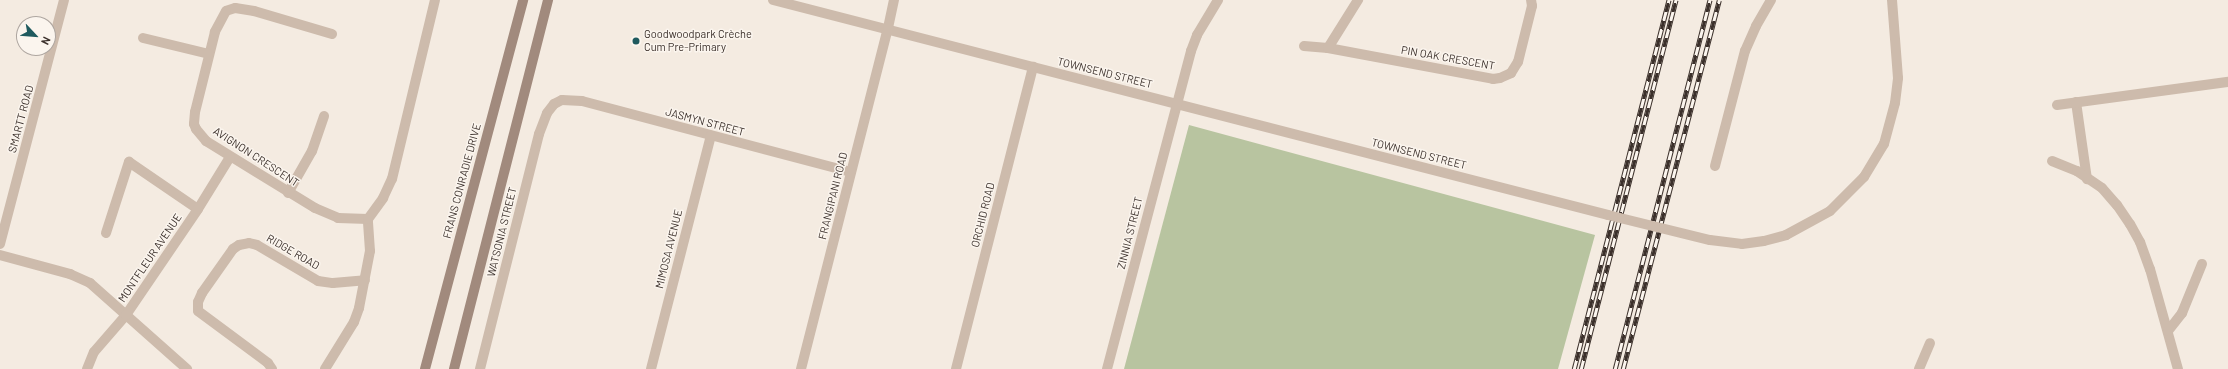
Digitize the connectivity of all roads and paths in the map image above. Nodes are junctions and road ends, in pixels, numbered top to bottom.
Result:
1 (64, 0) edge
2 (435, 0) edge
3 (523, 0) edge
4 (548, 0) edge
5 (773, 0) edge
6 (894, 0) edge
7 (1218, 0) edge
8 (1358, 0) edge
9 (1531, 0) edge
10 (1771, 0) edge
11 (1892, 0) edge
12 (888, 28) junction
13 (332, 34) dead end
14 (143, 38) dead end
15 (1304, 46) dead end
16 (1328, 48) junction
17 (209, 54) junction
18 (1033, 67) junction
19 (2228, 82) edge
20 (2076, 102) junction
21 (554, 104) joint
22 (1177, 104) junction
23 (2057, 104) dead end
24 (324, 116) dead end
25 (711, 136) junction
26 (230, 157) junction
27 (2052, 161) dead end
28 (1715, 166) dead end
29 (851, 172) junction
30 (2087, 179) junction
31 (288, 193) junction
32 (198, 208) junction
33 (368, 219) junction
34 (106, 233) dead end
35 (0, 244) edge
36 (0, 255) edge
37 (2202, 264) dead end
38 (365, 280) junction
39 (126, 315) junction
40 (2168, 331) junction
41 (1930, 343) dead end
42 (87, 369) edge
43 (187, 369) edge
44 (272, 369) edge
45 (325, 369) edge
46 (425, 369) edge
47 (454, 369) edge
48 (480, 369) edge
49 (651, 369) edge
50 (800, 369) edge
51 (956, 369) edge
52 (1107, 369) edge
53 (1919, 369) edge
54 (2178, 369) edge

1 - 35 street, SMARTT ROAD
2 - 33 street
3 - 46 main road, FRANS CONRADIE DRIVE
4 - 47 main road
5 - 12 street, TOWNSEND STREET
6 - 12 street, FRANGIPANI ROAD
7 - 22 street, ZINNIA STREET
8 - 16 street
9 - 16 street, PIN OAK CRESCENT
10 - 28 street
11 - 22 street, TOWNSEND STREET, bridge
12 - 18 street, TOWNSEND STREET
12 - 29 street, FRANGIPANI ROAD
13 - 17 street, AVIGNON CRESCENT
14 - 17 street
15 - 16 street, PIN OAK CRESCENT
17 - 26 street, AVIGNON CRESCENT
18 - 22 street, TOWNSEND STREET
18 - 51 street, ORCHID ROAD
19 - 20 street
20 - 23 street
20 - 30 street
21 - 25 street, JASMYN STREET
21 - 48 street, WATSONIA STREET
22 - 52 street, ZINNIA STREET
24 - 31 street
25 - 29 street, JASMYN STREET
25 - 49 street, MIMOSA AVENUE
26 - 31 street, AVIGNON CRESCENT
26 - 32 street, MONTFLEUR AVENUE
27 - 30 street
29 - 50 street, FRANGIPANI ROAD
30 - 40 street
31 - 33 street, AVIGNON CRESCENT
32 - 34 street
32 - 39 street, MONTFLEUR AVENUE
33 - 38 street
36 - 39 street
37 - 40 street
38 - 44 street, RIDGE ROAD
38 - 45 street
39 - 42 street, MONTFLEUR AVENUE
39 - 43 street
40 - 54 street
41 - 53 street

